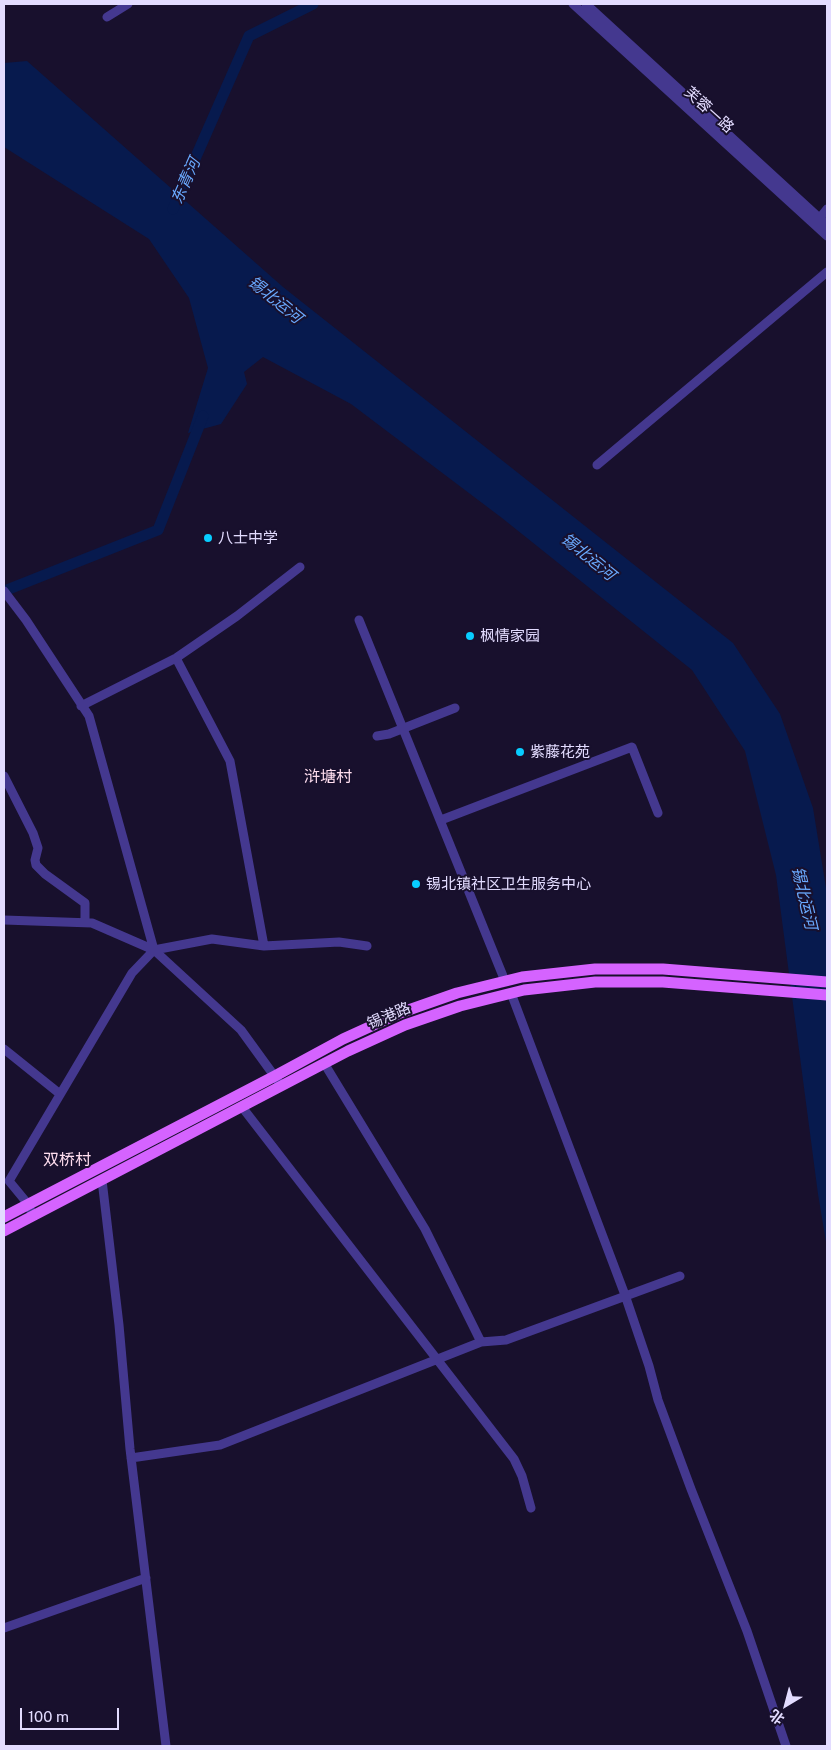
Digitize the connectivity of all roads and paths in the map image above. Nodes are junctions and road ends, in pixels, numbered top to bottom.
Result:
1 (128, 4) edge
2 (573, 4) edge
3 (586, 4) edge
4 (107, 17) dead end
5 (827, 209) edge
6 (821, 223) edge
7 (827, 236) edge
8 (827, 272) edge
9 (597, 465) dead end
10 (300, 567) dead end
11 (4, 591) edge
12 (359, 620) dead end
13 (176, 658) junction
14 (81, 706) junction
15 (455, 708) dead end
16 (404, 728) junction
17 (378, 736) dead end
18 (4, 776) edge
19 (658, 813) dead end
20 (441, 820) junction
21 (4, 920) edge
22 (85, 922) junction
23 (264, 946) junction
24 (367, 946) dead end
25 (154, 950) junction
26 (505, 981) junction
27 (827, 982) edge
28 (511, 993) junction
29 (827, 995) edge
30 (4, 1049) edge
31 (324, 1063) junction
32 (278, 1081) junction
33 (60, 1094) junction
34 (242, 1106) junction
35 (102, 1180) junction
36 (6, 1181) edge
37 (28, 1204) junction
38 (33, 1216) junction
39 (4, 1217) edge
40 (4, 1231) edge
41 (680, 1276) dead end
42 (625, 1295) junction
43 (481, 1342) junction
44 (437, 1360) junction
45 (131, 1458) junction
46 (531, 1508) dead end
47 (146, 1578) junction
48 (4, 1628) edge
49 (166, 1746) edge
50 (786, 1746) edge

1 - 4 street
2 - 6 street, 芙蓉一路
3 - 6 street, 芙蓉一路
5 - 6 street
6 - 7 street, 芙蓉一路
8 - 9 street
10 - 13 street
11 - 14 street
12 - 16 street
13 - 14 street
13 - 23 street
14 - 25 street
15 - 16 street
16 - 17 street
16 - 20 street
18 - 22 street
19 - 20 street
20 - 26 street
21 - 22 street
22 - 25 street
23 - 24 street
23 - 25 street
25 - 32 street
25 - 33 street
26 - 27 main road, 锡港路
26 - 32 main road, 锡港路
28 - 29 main road, 锡港路
28 - 31 main road, 锡港路
28 - 42 street
30 - 33 street
31 - 32 main road, 锡港路
31 - 43 street
32 - 34 main road, 锡港路
32 - 37 main road, 锡港路
33 - 36 street
34 - 35 main road, 锡港路
34 - 44 street
35 - 38 main road, 锡港路
35 - 45 street
36 - 37 street
37 - 38 street
37 - 39 main road, 锡港路
38 - 40 main road, 锡港路
41 - 42 street
42 - 43 street
42 - 50 street
43 - 44 street
44 - 45 street
44 - 46 street
45 - 47 street
47 - 48 street
47 - 49 street

